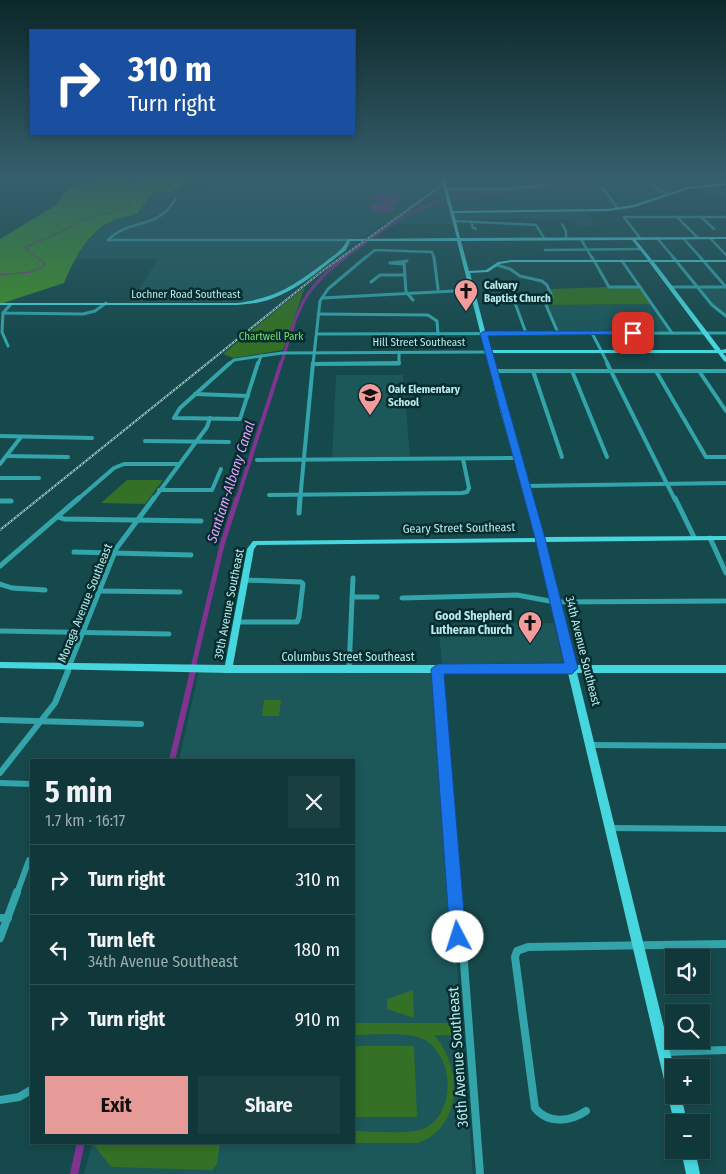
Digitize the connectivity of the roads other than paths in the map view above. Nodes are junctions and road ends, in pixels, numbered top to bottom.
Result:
1 (121, 230) edge
2 (457, 230) edge
3 (539, 230) edge
4 (565, 230) edge
5 (634, 230) edge
6 (690, 230) edge
7 (544, 238) junction
8 (566, 238) junction
9 (633, 238) junction
10 (640, 238) junction
11 (657, 238) junction
12 (683, 238) junction
13 (698, 238) junction
14 (710, 238) junction
15 (726, 238) edge
16 (580, 239) junction
17 (349, 240) junction
18 (395, 240) junction
19 (460, 240) junction
20 (395, 249) junction
21 (586, 249) junction
22 (640, 249) junction
23 (544, 250) dead end
24 (726, 255) edge
25 (594, 261) junction
26 (622, 261) junction
27 (650, 261) junction
28 (675, 261) junction
29 (704, 261) junction
30 (726, 261) edge
31 (405, 263) dead end
32 (497, 265) junction
33 (468, 272) junction
34 (404, 275) junction
35 (371, 282) dead end
36 (640, 287) junction
37 (671, 287) junction
38 (696, 287) junction
39 (726, 287) edge
40 (438, 289) junction
41 (472, 290) junction
42 (406, 292) junction
43 (322, 298) junction
44 (413, 300) dead end
45 (106, 303) junction
46 (515, 303) dead end
47 (0, 304) edge
48 (11, 304) junction
49 (3, 313) junction
50 (318, 314) junction
51 (726, 316) edge
52 (526, 333) junction
53 (558, 333) junction
54 (592, 333) junction
55 (672, 333) junction
56 (706, 333) junction
57 (726, 333) edge
58 (317, 334) junction
59 (438, 334) junction
60 (484, 334) junction
61 (8, 346) dead end
62 (723, 351) edge
63 (315, 352) junction
64 (398, 352) junction
65 (489, 352) junction
66 (602, 352) junction
67 (261, 356) junction
68 (726, 360) edge
69 (314, 364) junction
70 (494, 371) junction
71 (533, 371) junction
72 (572, 371) junction
73 (612, 371) junction
74 (656, 371) junction
75 (699, 371) junction
76 (726, 371) edge
77 (195, 394) junction
78 (248, 396) junction
79 (726, 411) edge
80 (210, 418) junction
81 (0, 436) edge
82 (21, 437) junction
83 (92, 438) dead end
84 (145, 441) dead end
85 (196, 441) junction
86 (229, 442) dead end
87 (7, 456) junction
88 (68, 457) dead end
89 (562, 457) dead end
90 (607, 457) dead end
91 (726, 457) edge
92 (517, 458) junction
93 (463, 459) junction
94 (257, 460) dead end
95 (304, 460) junction
96 (0, 464) edge
97 (178, 464) junction
98 (221, 468) dead end
99 (0, 478) edge
100 (39, 478) dead end
101 (726, 483) edge
102 (668, 484) junction
103 (525, 486) junction
104 (159, 490) junction
105 (269, 495) dead end
106 (301, 495) junction
107 (0, 501) edge
108 (11, 501) dead end
109 (299, 513) dead end
110 (58, 517) junction
111 (137, 520) junction
112 (201, 521) dead end
113 (694, 537) junction
114 (540, 538) junction
115 (710, 538) junction
116 (726, 538) edge
117 (253, 544) joint
118 (74, 552) dead end
119 (114, 554) junction
120 (191, 555) dead end
121 (0, 566) edge
122 (726, 573) edge
123 (352, 578) dead end
124 (245, 580) junction
125 (0, 584) edge
126 (45, 590) dead end
127 (99, 591) junction
128 (180, 592) dead end
129 (352, 597) junction
130 (377, 597) dead end
131 (402, 598) dead end
132 (726, 600) edge
133 (555, 602) junction
134 (236, 622) junction
135 (0, 631) edge
136 (83, 633) junction
137 (169, 634) dead end
138 (0, 665) edge
139 (70, 666) junction
140 (572, 668) junction
141 (228, 669) junction
142 (349, 669) junction
143 (438, 669) junction
144 (726, 669) edge
145 (0, 720) edge
146 (42, 721) junction
147 (141, 724) dead end
148 (591, 745) junction
149 (726, 746) edge
150 (0, 773) edge
151 (0, 783) edge
152 (30, 784) edge
153 (610, 828) junction
154 (726, 829) edge
155 (29, 860) dead end
156 (4, 918) edge
157 (0, 938) edge
158 (726, 944) edge
159 (638, 946) junction
160 (726, 1050) edge
161 (664, 1052) junction
162 (666, 1059) edge
163 (30, 1090) edge
164 (0, 1100) edge
165 (586, 1110) dead end
166 (690, 1159) edge
167 (480, 1174) edge
168 (693, 1174) edge

1 - 17 street
2 - 19 street, 34th Avenue Southeast
3 - 7 street
4 - 8 street
5 - 10 street
6 - 13 street
7 - 8 street
7 - 19 street
8 - 16 street
9 - 10 street
9 - 16 street
9 - 22 street
10 - 11 street
11 - 12 street
11 - 28 street
12 - 13 street
12 - 29 street
13 - 14 street
14 - 15 street
14 - 24 street
16 - 21 street
17 - 18 street
17 - 45 street, Lochner Road Southeast
18 - 19 street
18 - 20 street
19 - 33 street, 34th Avenue Southeast
20 - 40 street
20 - 43 street
21 - 22 street
21 - 23 street
21 - 25 street
22 - 27 street
25 - 26 street
25 - 32 street
25 - 36 street
26 - 27 street
26 - 36 street
27 - 28 street
27 - 37 street
28 - 29 street
28 - 38 street
29 - 30 street
29 - 39 street
31 - 34 street
32 - 33 street
32 - 53 street
33 - 41 street, 34th Avenue Southeast
34 - 35 street
34 - 42 street
36 - 55 street
37 - 38 street
37 - 56 street
38 - 39 street
38 - 51 street
40 - 41 street
40 - 42 street
41 - 60 street, 34th Avenue Southeast
42 - 43 street
42 - 44 street
43 - 50 street
45 - 48 street, Lochner Road Southeast
45 - 49 street
46 - 52 street
47 - 48 street, Lochner Road Southeast
48 - 49 street
49 - 61 street
50 - 58 street
50 - 59 street
52 - 53 street
52 - 60 street
53 - 54 street
54 - 55 street
54 - 66 street
55 - 56 street
56 - 57 street
56 - 62 street
58 - 59 street
58 - 63 street
59 - 60 street
60 - 65 street, 34th Avenue Southeast
62 - 66 street, Hill Street Southeast
62 - 68 street
63 - 64 street, Hill Street Southeast
63 - 67 street, Hill Street Southeast
63 - 69 street
64 - 65 street, Hill Street Southeast
64 - 69 street
65 - 66 street, Hill Street Southeast
65 - 70 street, 34th Avenue Southeast
66 - 73 street
67 - 77 street, Hill Street Southeast
67 - 78 street
69 - 95 street
70 - 71 street
70 - 92 street, 34th Avenue Southeast
71 - 72 street
71 - 89 street
72 - 73 street
72 - 90 street
73 - 74 street
73 - 102 street
74 - 75 street
74 - 91 street
75 - 76 street
75 - 79 street
77 - 78 street
77 - 80 street, Hill Street Southeast
78 - 80 street
80 - 85 street, Moraga Avenue Southeast
81 - 82 street
82 - 83 street
82 - 87 street
84 - 85 street
85 - 86 street
85 - 97 street, Moraga Avenue Southeast
87 - 88 street
87 - 96 street
92 - 93 street
92 - 103 street, 34th Avenue Southeast
93 - 95 street
93 - 106 street
94 - 95 street
95 - 106 street
97 - 104 street, Moraga Avenue Southeast
97 - 110 street
98 - 104 street
99 - 100 street
101 - 102 street
102 - 103 street
102 - 113 street
103 - 114 street, 34th Avenue Southeast
104 - 111 street, Moraga Avenue Southeast
105 - 106 street
106 - 109 street
107 - 108 street
110 - 111 street
110 - 121 street
111 - 112 street
111 - 119 street, Moraga Avenue Southeast
113 - 114 street, Geary Street Southeast
113 - 115 street, Geary Street Southeast
114 - 117 street, Geary Street Southeast
114 - 133 street, 34th Avenue Southeast
115 - 116 street, Geary Street Southeast
115 - 122 street
117 - 124 street, 39th Avenue Southeast
118 - 119 street
119 - 120 street
119 - 127 street, Moraga Avenue Southeast
123 - 129 street
124 - 134 street, 39th Avenue Southeast
124 - 134 street
125 - 126 street
127 - 128 street
127 - 136 street, Moraga Avenue Southeast
129 - 130 street
129 - 142 street
131 - 133 street
132 - 133 street
133 - 140 street, 34th Avenue Southeast
134 - 141 street, 39th Avenue Southeast
135 - 136 street
136 - 137 street
136 - 139 street, Moraga Avenue Southeast
138 - 139 street, Columbus Street Southeast
139 - 141 street, Columbus Street Southeast
139 - 146 street, Moraga Avenue Southeast
140 - 143 street, Columbus Street Southeast
140 - 144 street, Columbus Street Southeast
140 - 148 street, 34th Avenue Southeast
141 - 142 street, Columbus Street Southeast
142 - 143 street, Columbus Street Southeast
143 - 167 street, 36th Avenue Southeast
145 - 146 street
146 - 147 street
146 - 150 street, Moraga Avenue Southeast
148 - 149 street
148 - 153 street, 34th Avenue Southeast
151 - 152 street
153 - 154 street
153 - 159 street, 34th Avenue Southeast
155 - 156 street
156 - 157 street
158 - 159 street
159 - 161 street, 34th Avenue Southeast
159 - 165 street
160 - 161 street
161 - 162 street, 34th Avenue Southeast
163 - 164 street
166 - 168 street

